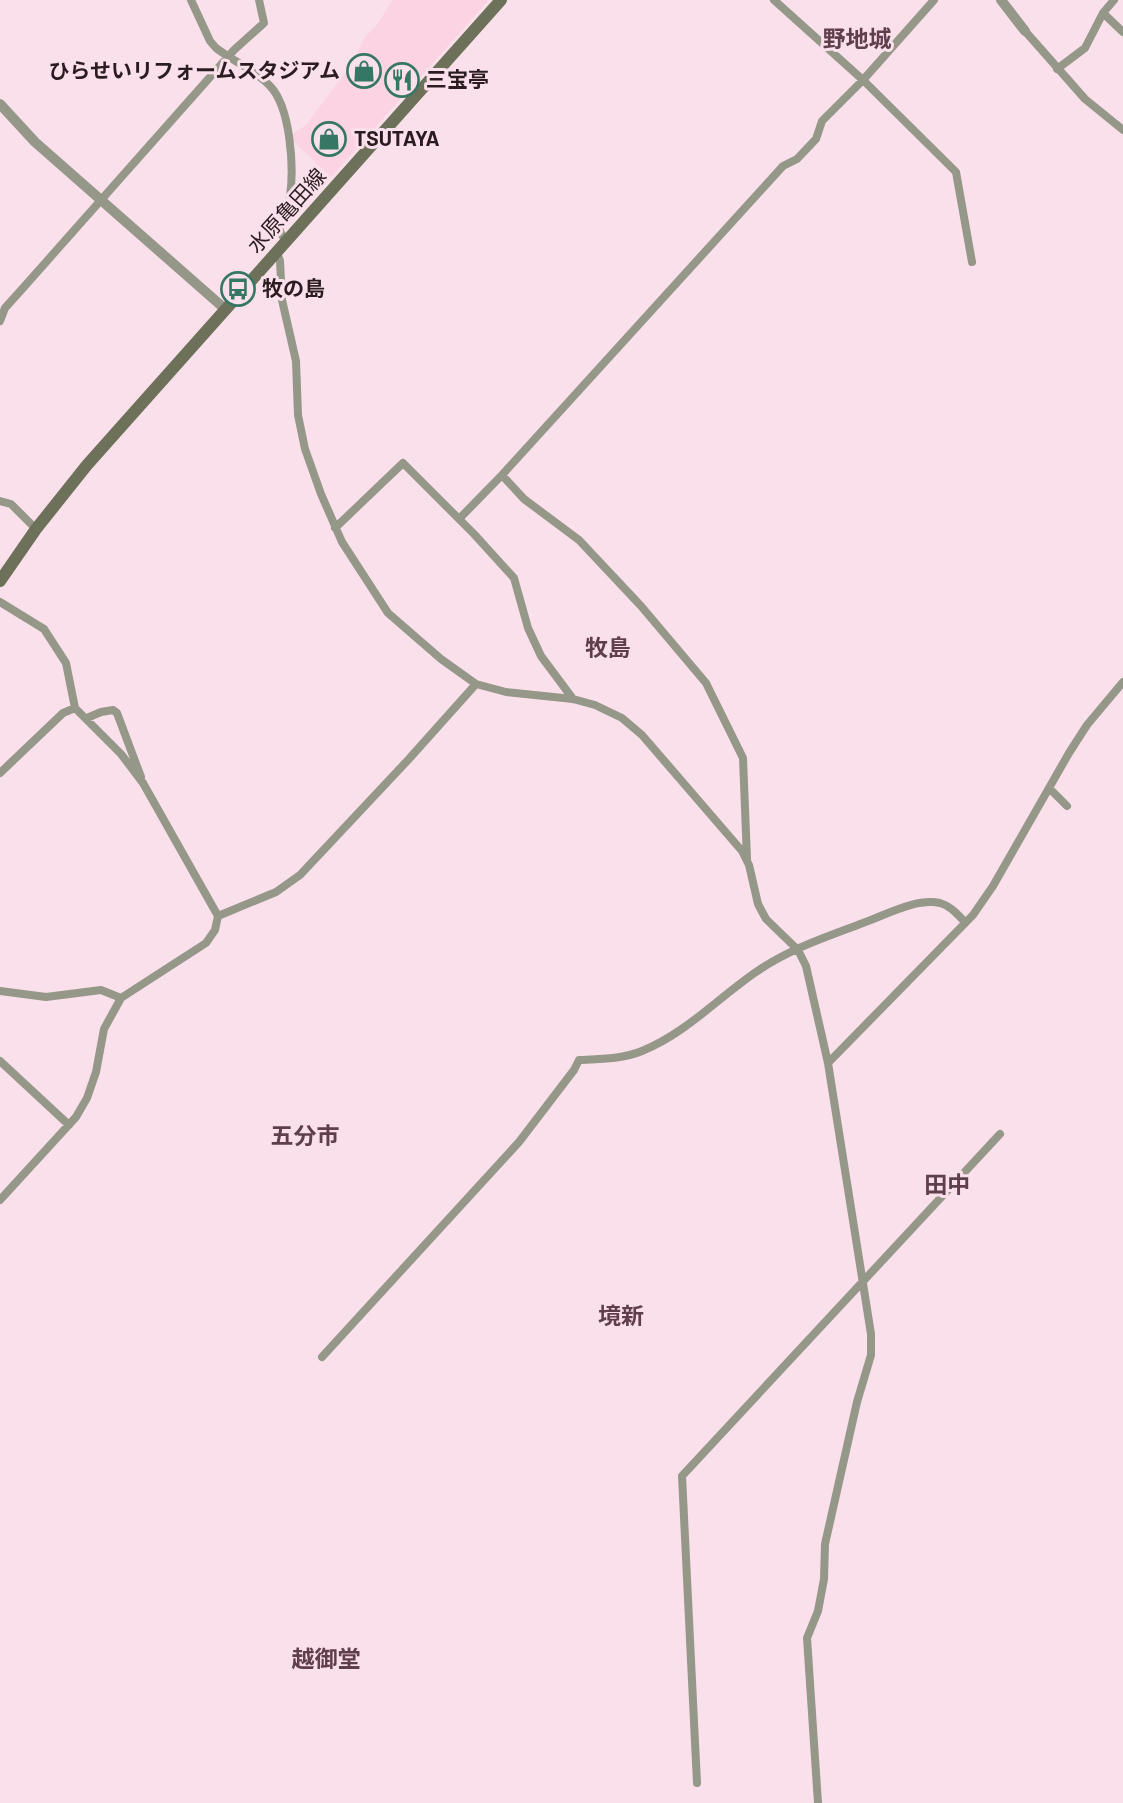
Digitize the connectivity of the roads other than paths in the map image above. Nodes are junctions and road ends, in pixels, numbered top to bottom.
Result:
1 (191, 0) edge
2 (259, 0) edge
3 (501, 0) edge
4 (774, 0) edge
5 (934, 0) edge
6 (1001, 0) edge
7 (1114, 0) edge
8 (1103, 13) junction
9 (1025, 31) joint
10 (1123, 32) edge
11 (228, 57) junction
12 (1058, 69) junction
13 (863, 80) junction
14 (0, 104) edge
15 (1123, 130) edge
16 (101, 201) junction
17 (287, 241) junction
18 (277, 253) junction
19 (972, 262) dead end
20 (225, 309) junction
21 (0, 321) edge
22 (502, 475) junction
23 (0, 501) edge
24 (459, 519) junction
25 (335, 528) junction
26 (36, 529) junction
27 (0, 581) edge
28 (0, 602) edge
29 (1123, 682) edge
30 (476, 684) junction
31 (573, 699) junction
32 (75, 708) junction
33 (87, 718) junction
34 (0, 773) edge
35 (143, 783) junction
36 (1049, 788) junction
37 (1067, 806) dead end
38 (747, 862) junction
39 (218, 916) junction
40 (965, 922) junction
41 (797, 949) junction
42 (0, 991) edge
43 (121, 998) junction
44 (0, 1061) edge
45 (828, 1063) junction
46 (69, 1125) junction
47 (1000, 1134) dead end
48 (0, 1200) edge
49 (864, 1281) junction
50 (322, 1357) dead end
51 (697, 1783) dead end
52 (818, 1803) edge

1 - 11 street
2 - 11 street
3 - 17 main road, 水原亀田線
4 - 13 street
5 - 13 street
6 - 9 street
7 - 8 street
8 - 10 street
8 - 12 street
9 - 12 street
11 - 16 street
11 - 17 street
12 - 15 street
13 - 19 street
13 - 22 street
14 - 16 street
16 - 20 street
16 - 21 street
17 - 18 main road, 水原亀田線
18 - 20 main road, 水原亀田線
18 - 25 street
20 - 26 main road, 水原亀田線
22 - 24 street
22 - 38 street
23 - 26 street
24 - 25 street
24 - 31 street
25 - 30 street
26 - 27 main road, 水原亀田線
28 - 32 street
29 - 36 street
30 - 31 street
30 - 39 street
31 - 38 street
32 - 33 street
32 - 34 street
33 - 35 street
33 - 35 street
35 - 39 street
36 - 37 street
36 - 40 street
38 - 41 street
39 - 43 street
40 - 41 street
40 - 45 street
41 - 45 street
41 - 50 street
42 - 43 street
43 - 46 street
44 - 46 street
45 - 49 street
46 - 48 street
47 - 49 street
49 - 51 street
49 - 52 street

